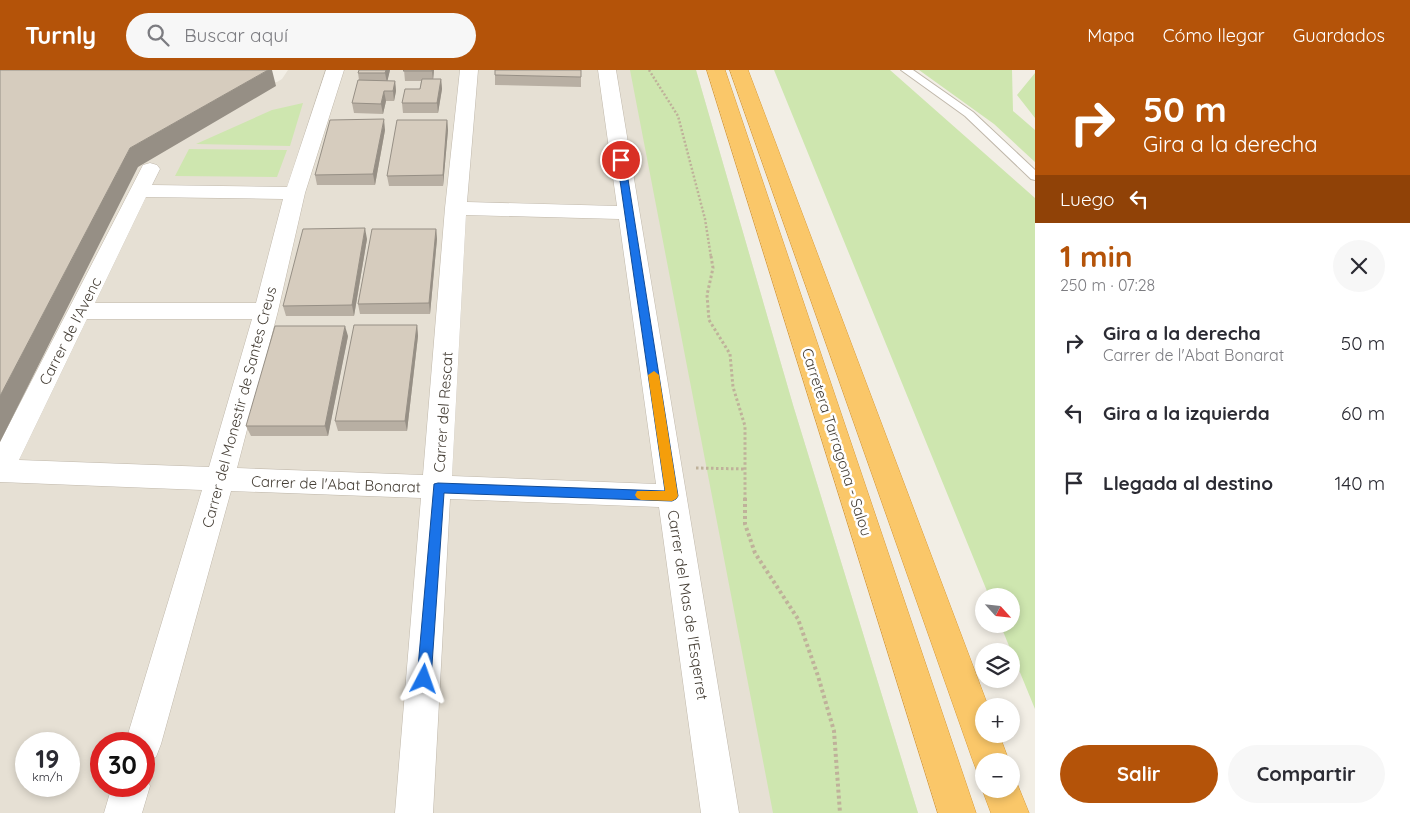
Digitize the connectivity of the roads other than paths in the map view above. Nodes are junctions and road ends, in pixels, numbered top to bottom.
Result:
1 (335, 70) edge
2 (469, 70) edge
3 (607, 70) edge
4 (716, 70) edge
5 (739, 70) edge
6 (906, 70) edge
7 (150, 169) dead end
8 (1035, 176) edge
9 (139, 191) junction
10 (296, 193) junction
11 (456, 208) junction
12 (629, 213) junction
13 (80, 311) junction
14 (266, 311) junction
15 (0, 471) edge
16 (220, 479) junction
17 (670, 482) junction
18 (438, 488) junction
19 (147, 732) edge
20 (988, 753) edge
21 (128, 797) edge
22 (1004, 798) edge
23 (123, 813) edge
24 (414, 813) edge
25 (720, 813) edge
26 (957, 813) edge
27 (1010, 813) edge

1 - 10 street, Carrer del Monestir de Santes Creus
2 - 11 street, Carrer del Rescat
3 - 12 street, Carrer del Mas de l'Esqerret
4 - 26 highway, Carretera Tarragona - Salou
5 - 20 highway
6 - 8 lane
7 - 9 street, Carrer de l'Avenc
9 - 10 street
9 - 13 street, Carrer de l'Avenc
10 - 14 street, Carrer del Monestir de Santes Creus
11 - 12 street
11 - 18 street, Carrer del Rescat
12 - 17 street, Carrer del Mas de l'Esqerret
13 - 14 street
13 - 15 street, Carrer de l'Avenc
14 - 16 street, Carrer del Monestir de Santes Creus
15 - 16 street, Carrer de l'Abat Bonarat
16 - 18 street, Carrer de l'Abat Bonarat
16 - 19 street, Carrer del Monestir de Santes Creus
17 - 18 street, Carrer de l'Abat Bonarat
17 - 25 street, Carrer del Mas de l'Esqerret
18 - 24 street, Carrer del Rescat
21 - 23 street
22 - 27 highway

